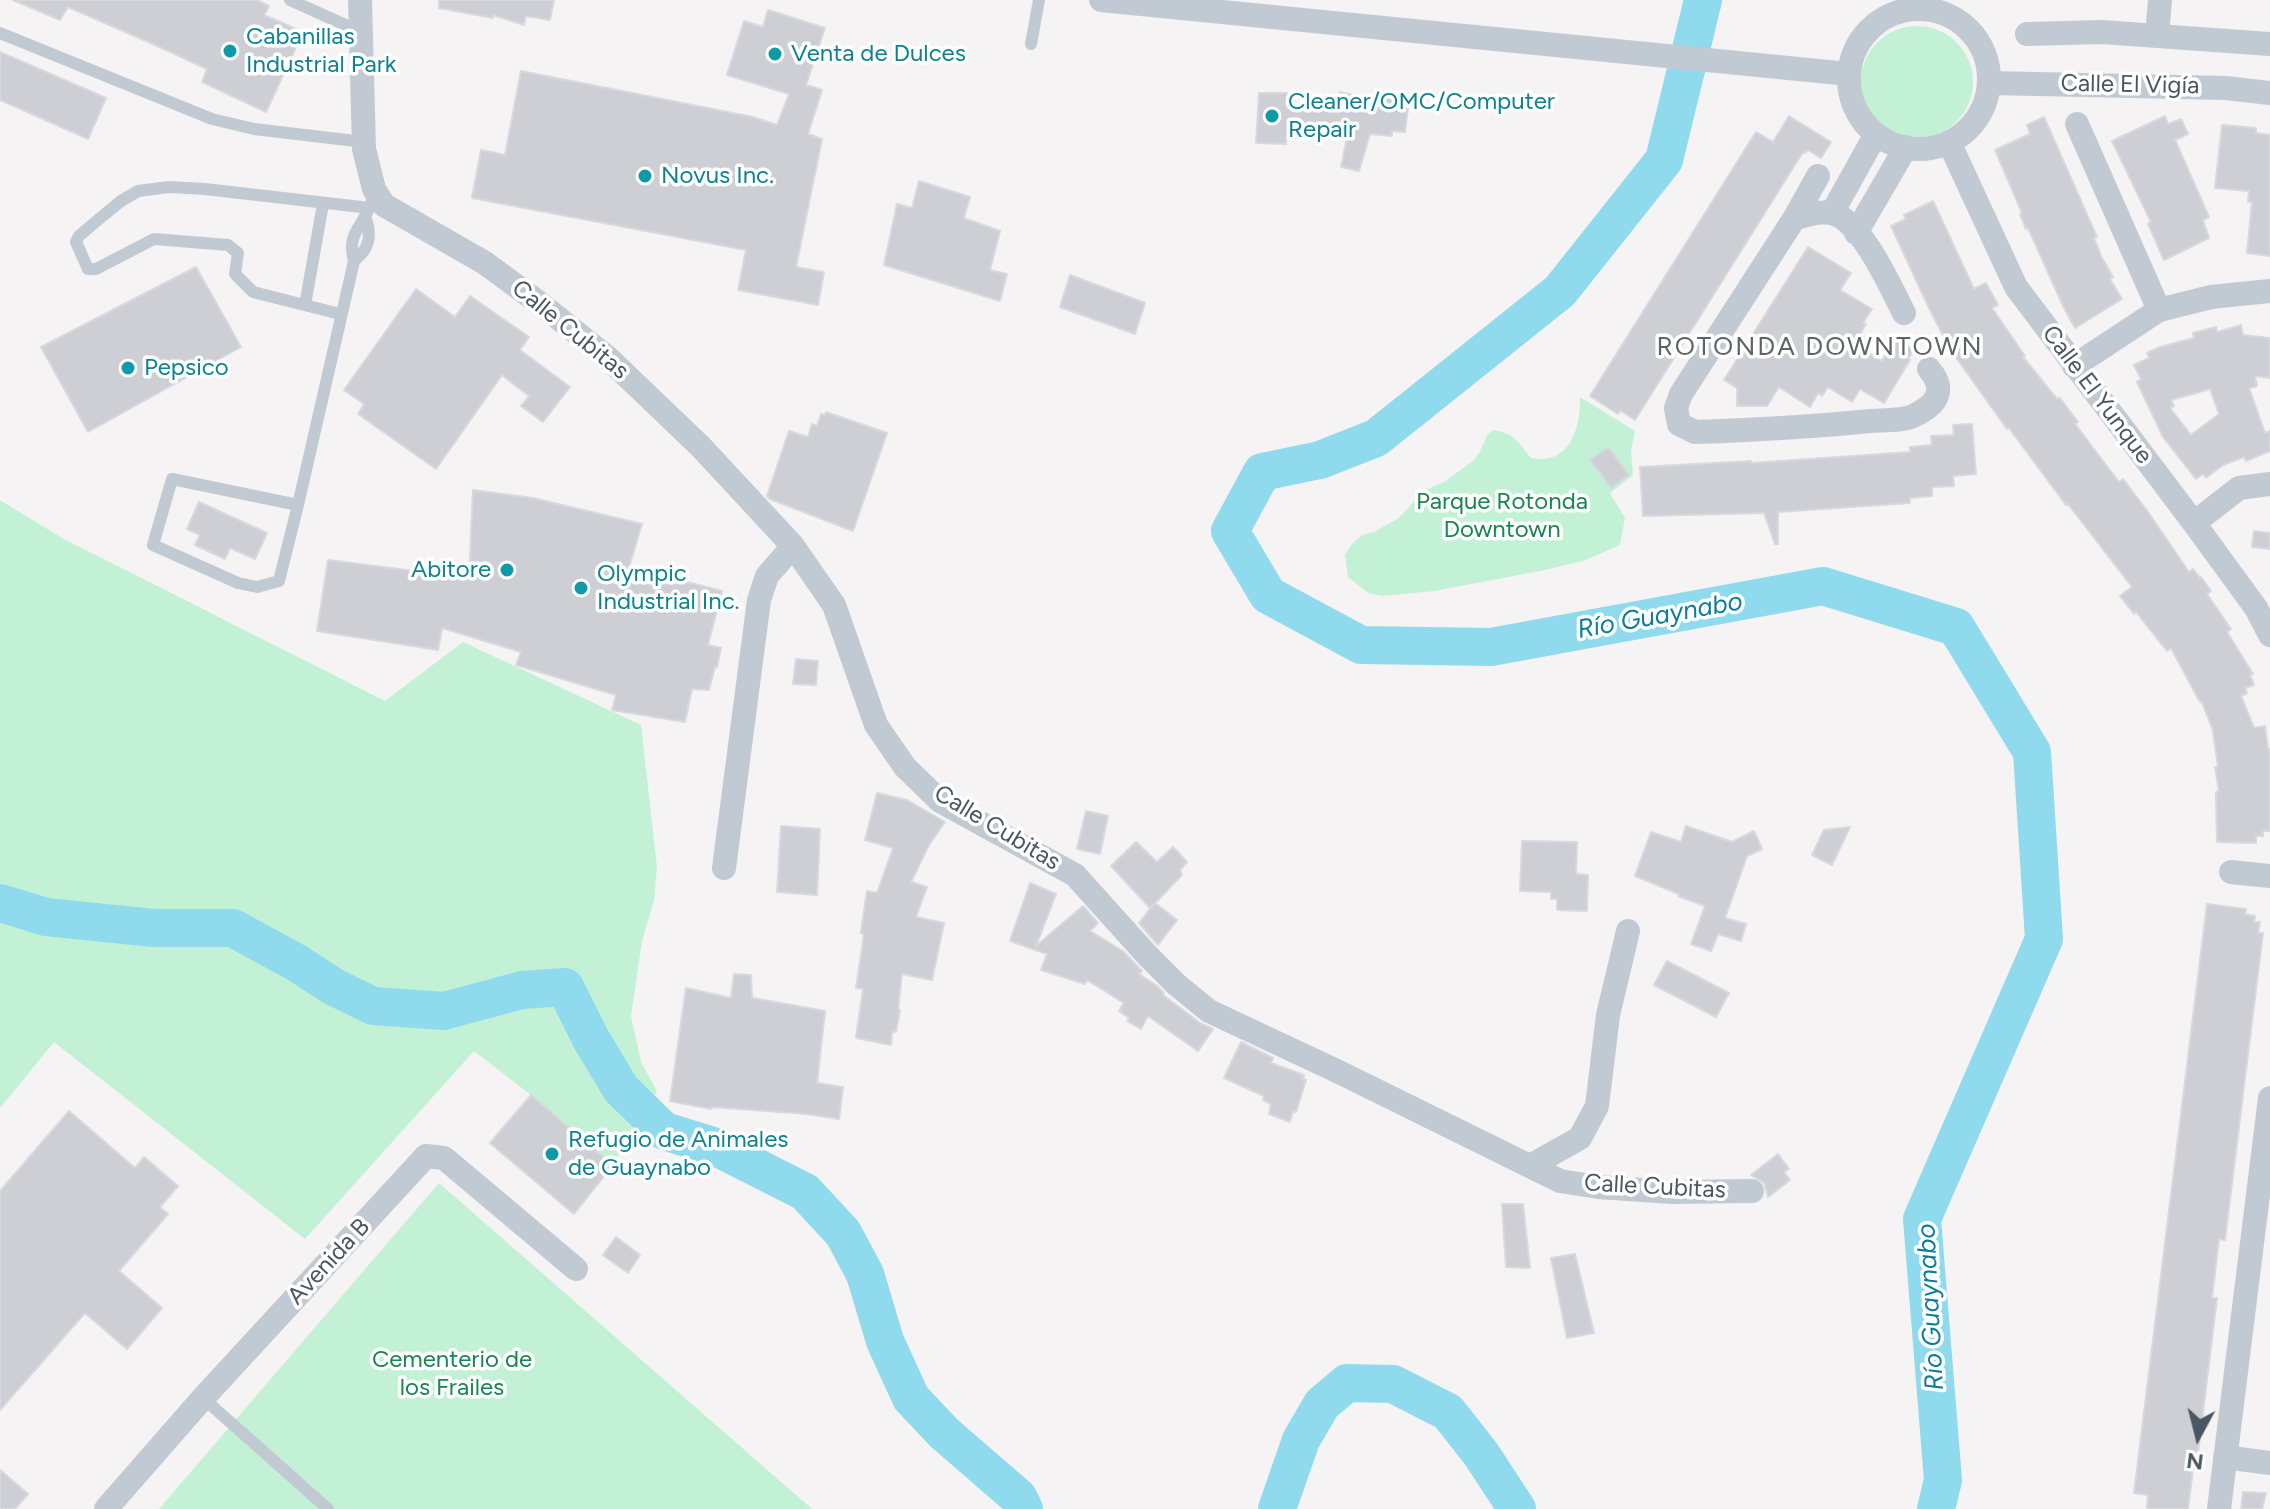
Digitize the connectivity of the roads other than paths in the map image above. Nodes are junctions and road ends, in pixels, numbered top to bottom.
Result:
1 (290, 0) edge
2 (360, 0) edge
3 (1039, 0) edge
4 (1101, 0) edge
5 (2160, 0) edge
6 (1927, 5) edge
7 (1902, 6) edge
8 (361, 32) junction
9 (0, 33) edge
10 (2027, 34) dead end
11 (2157, 36) junction
12 (1031, 44) dead end
13 (2270, 44) edge
14 (1849, 74) junction
15 (1989, 83) junction
16 (2270, 93) edge
17 (2077, 124) dead end
18 (1891, 141) junction
19 (364, 142) junction
20 (1949, 142) junction
21 (1818, 176) dead end
22 (323, 204) junction
23 (370, 206) junction
24 (1794, 219) junction
25 (1845, 222) junction
26 (2270, 291) edge
27 (305, 305) junction
28 (2159, 310) junction
29 (1904, 313) dead end
30 (340, 314) junction
31 (2074, 366) junction
32 (1929, 369) dead end
33 (2270, 484) edge
34 (298, 505) junction
35 (2194, 523) junction
36 (793, 546) junction
37 (2270, 635) edge
38 (724, 868) dead end
39 (2231, 872) dead end
40 (2270, 876) edge
41 (1628, 931) dead end
42 (2270, 1098) edge
43 (1530, 1166) junction
44 (1752, 1191) dead end
45 (2260, 1265) edge
46 (576, 1269) dead end
47 (203, 1398) junction
48 (2225, 1457) junction
49 (2270, 1463) edge
50 (106, 1509) edge
51 (328, 1509) edge
52 (2219, 1509) edge

1 - 8 lane
2 - 8 street
3 - 12 lane
4 - 14 street
5 - 11 street
6 - 7 street
6 - 15 street
7 - 14 street
8 - 19 street
9 - 19 lane
10 - 11 street
11 - 13 street
14 - 18 street
15 - 16 street, Calle El Vigía
15 - 20 street
17 - 28 street
18 - 20 street
18 - 25 street
19 - 23 street
20 - 31 street, Calle El Yunque
21 - 24 street
22 - 23 lane
22 - 27 lane
22 - 27 lane
23 - 30 lane
23 - 36 street, Calle Cubitas
24 - 25 street
24 - 32 street
25 - 29 street
26 - 28 street
27 - 30 lane
28 - 31 street
30 - 34 lane
31 - 35 street, Calle El Yunque
33 - 35 street
34 - 34 lane
35 - 37 street, Calle El Yunque
36 - 38 street
36 - 43 street, Calle Cubitas
39 - 40 street
41 - 43 street
42 - 45 street
43 - 44 street, Calle Cubitas
45 - 48 street
46 - 47 street, Avenida B
47 - 50 street, Avenida B
47 - 51 lane
48 - 49 street
48 - 52 street

